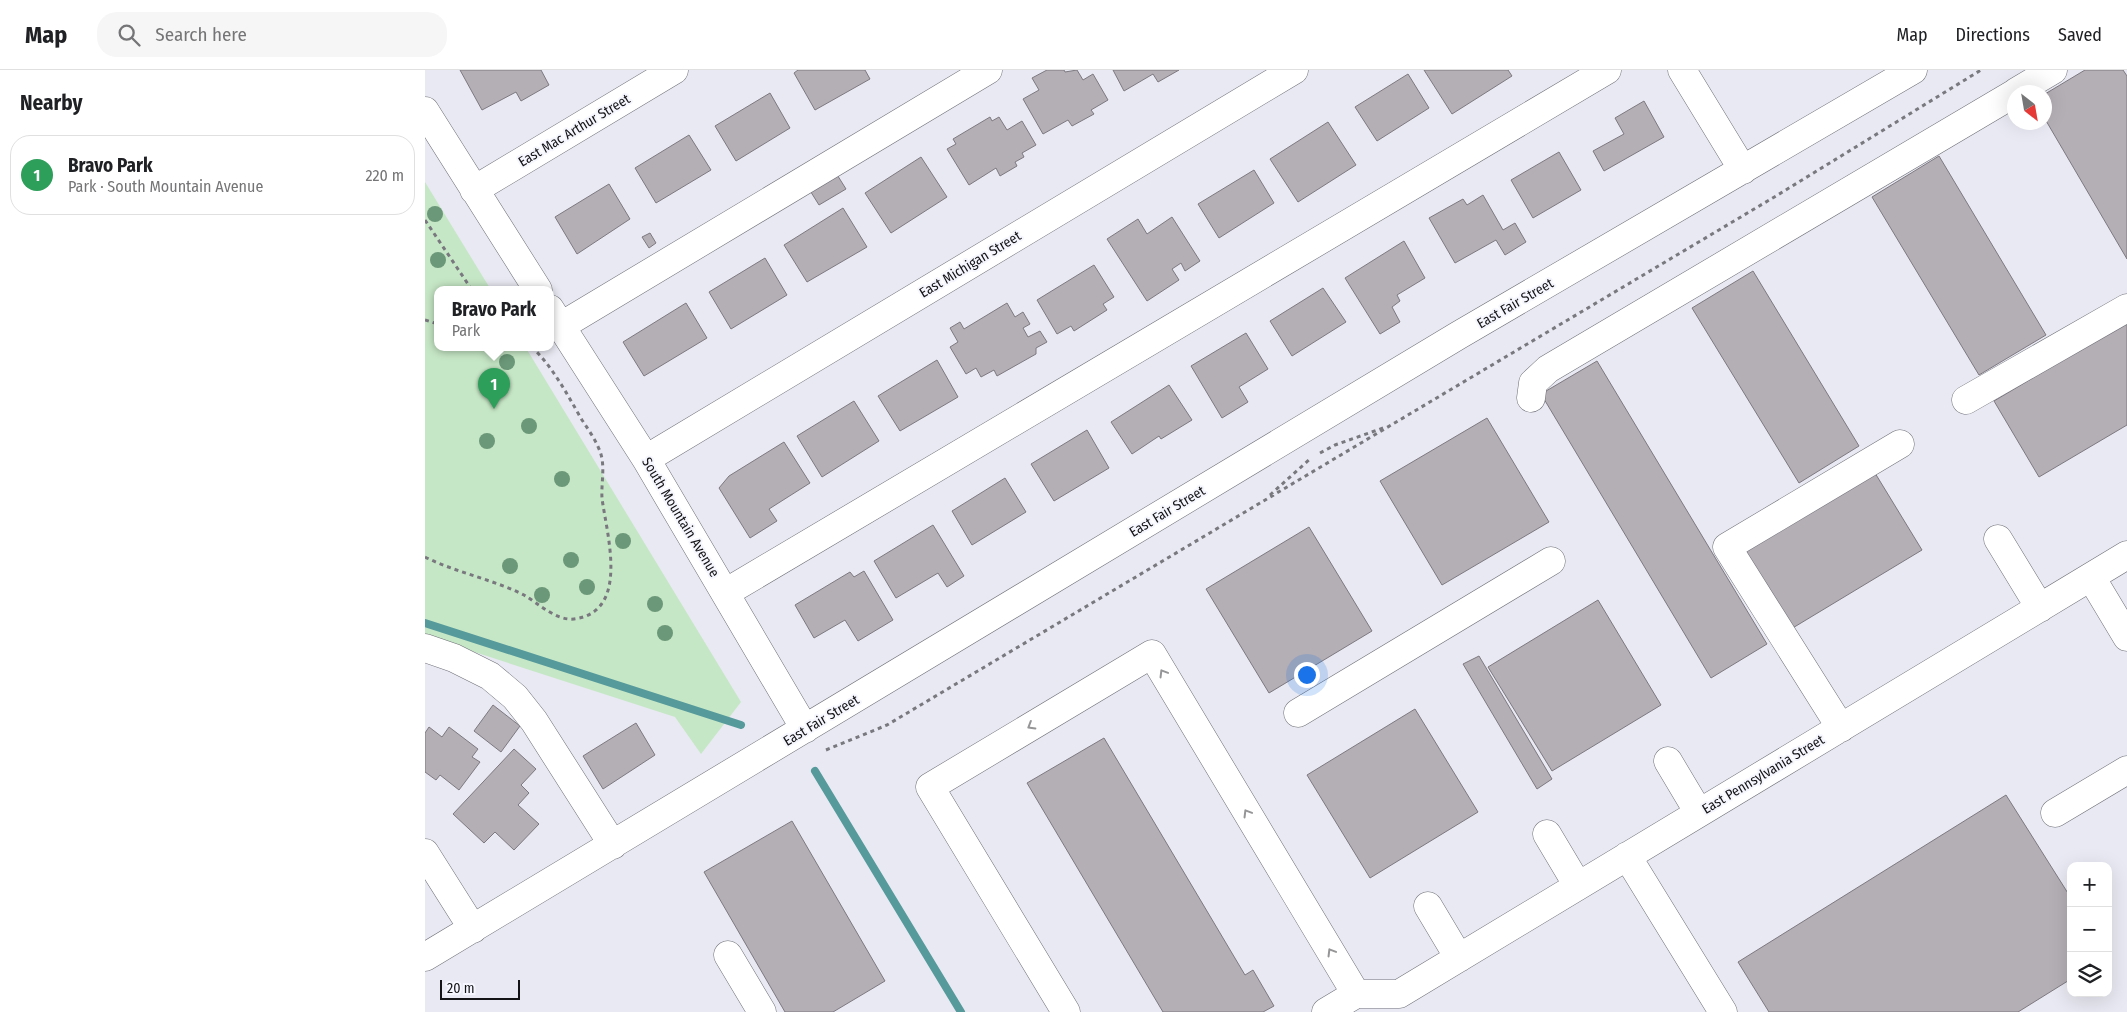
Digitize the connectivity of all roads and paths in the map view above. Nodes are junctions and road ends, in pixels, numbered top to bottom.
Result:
1 (674, 70) edge
2 (988, 70) edge
3 (1294, 70) edge
4 (1607, 70) edge
5 (1682, 70) edge
6 (1913, 70) edge
7 (1981, 70) edge
8 (2053, 70) edge
9 (2028, 85) edge
10 (2007, 98) edge
11 (425, 111) edge
12 (1743, 170) junction
13 (474, 190) junction
14 (425, 220) edge
15 (469, 286) edge
16 (535, 286) edge
17 (2127, 308) edge
18 (555, 317) edge
19 (535, 351) edge
20 (1531, 398) dead end
21 (1966, 400) dead end
22 (1393, 424) junction
23 (1900, 444) dead end
24 (646, 459) junction
25 (1265, 501) junction
26 (1998, 539) dead end
27 (2127, 556) edge
28 (425, 557) edge
29 (1551, 561) dead end
30 (2091, 577) junction
31 (725, 593) junction
32 (2040, 608) junction
33 (2127, 636) edge
34 (425, 648) edge
35 (1298, 713) dead end
36 (1841, 728) junction
37 (805, 729) junction
38 (823, 751) dead end
39 (1668, 761) dead end
40 (2127, 770) edge
41 (1699, 813) junction
42 (2055, 814) dead end
43 (1547, 834) dead end
44 (613, 845) junction
45 (425, 853) edge
46 (1627, 856) junction
47 (1578, 886) junction
48 (1428, 906) dead end
49 (473, 929) junction
50 (728, 955) dead end
51 (425, 957) edge
52 (1459, 958) junction
53 (1356, 994) junction
54 (1405, 1003) edge
55 (762, 1012) edge
56 (1066, 1012) edge
57 (1326, 1012) edge
58 (1723, 1012) edge

1 - 13 street, East Mac Arthur Street
2 - 18 street
3 - 24 street, East Michigan Street
4 - 31 street
5 - 12 street
6 - 12 street, East Fair Street
7 - 22 path
8 - 9 street
10 - 20 street
11 - 13 street
12 - 37 street, East Fair Street
13 - 16 street
14 - 15 path
17 - 21 street
18 - 24 street, South Mountain Avenue
19 - 28 path
22 - 25 path
22 - 25 path
23 - 36 street
24 - 31 street, South Mountain Avenue
25 - 38 path
26 - 32 street
27 - 30 street, East Pennsylvania Street
29 - 35 street
30 - 32 street, East Pennsylvania Street
30 - 33 street
31 - 37 street, South Mountain Avenue
32 - 36 street, East Pennsylvania Street
34 - 44 street
36 - 41 street, East Pennsylvania Street
37 - 44 street, East Fair Street
39 - 41 street
40 - 42 street
41 - 46 street, East Pennsylvania Street
43 - 47 street
44 - 49 street, East Fair Street
45 - 49 street
46 - 47 street, East Pennsylvania Street
46 - 58 street
47 - 52 street, East Pennsylvania Street
48 - 52 street
49 - 51 street, East Fair Street
50 - 55 street
52 - 54 street, East Pennsylvania Street
53 - 54 street
53 -> 56 street
53 - 57 street

